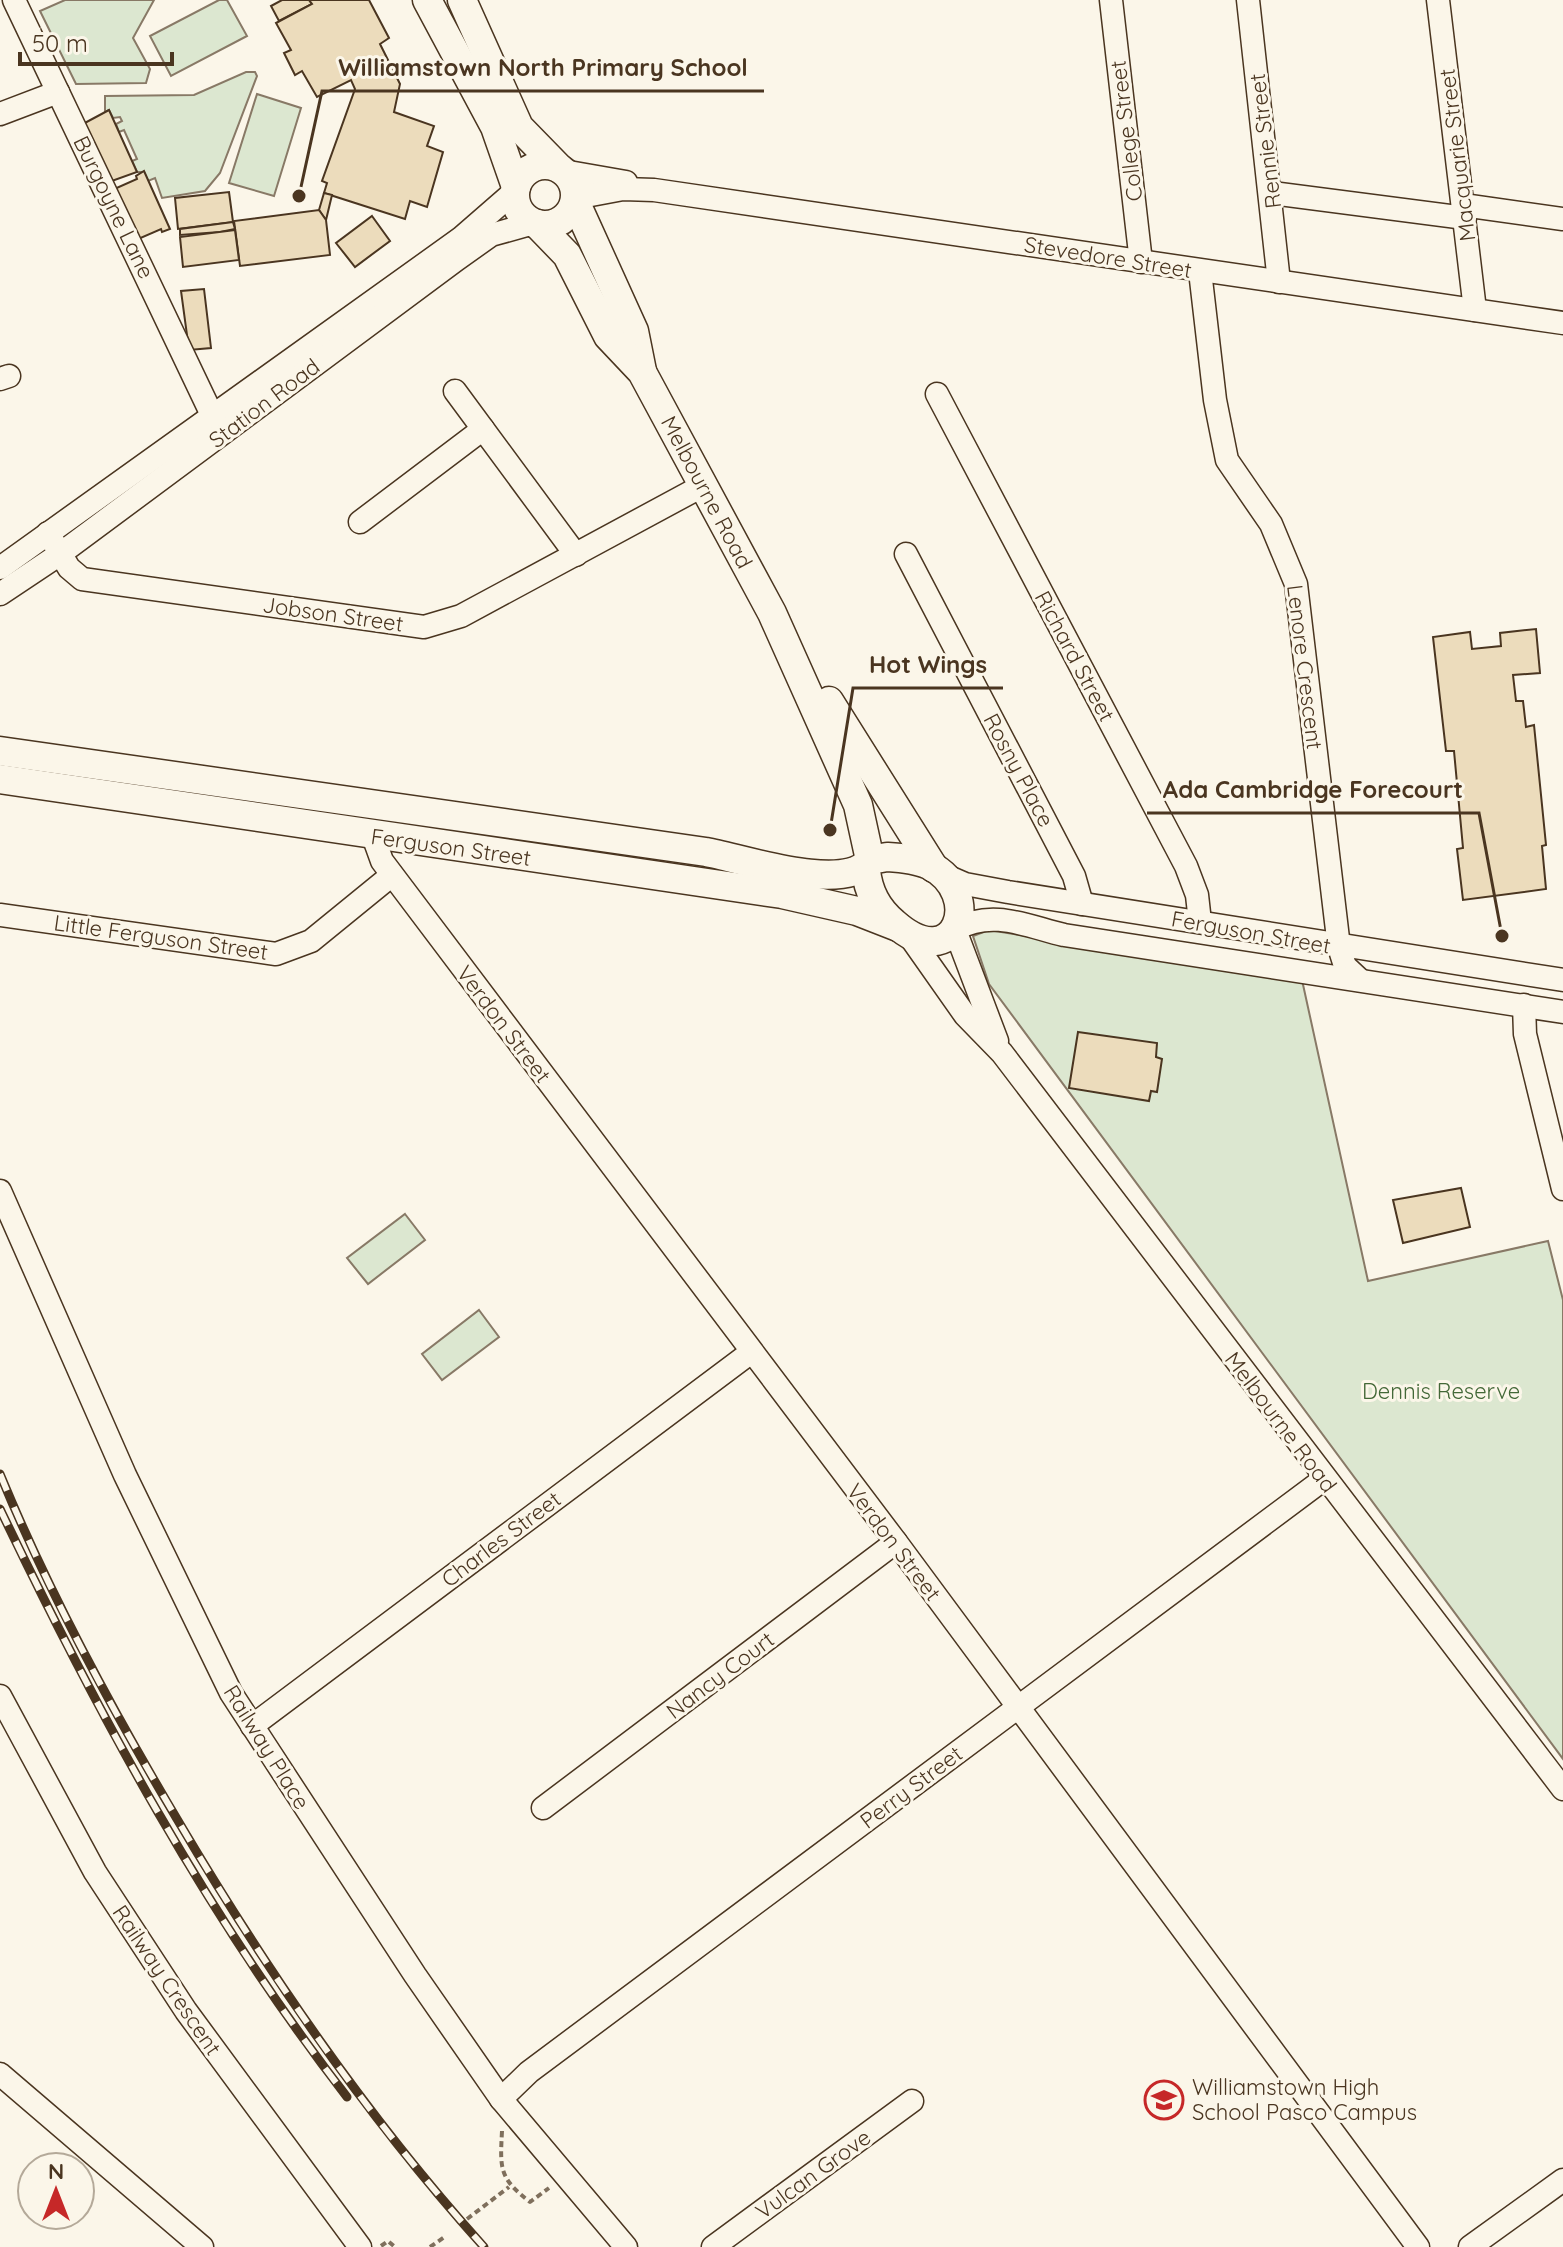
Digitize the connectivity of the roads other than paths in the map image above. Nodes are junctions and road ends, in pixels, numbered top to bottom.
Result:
1 (14, 0) edge
2 (427, 0) edge
3 (462, 0) edge
4 (1111, 0) edge
5 (1248, 0) edge
6 (1438, 0) edge
7 (58, 92) junction
8 (0, 114) edge
9 (561, 170) junction
10 (515, 189) junction
11 (654, 190) junction
12 (1272, 193) junction
13 (575, 199) junction
14 (1464, 211) junction
15 (1563, 219) edge
16 (535, 224) junction
17 (1141, 262) junction
18 (1200, 271) junction
19 (1279, 282) junction
20 (1475, 310) junction
21 (1563, 323) edge
22 (642, 372) junction
23 (455, 391) dead end
24 (937, 394) dead end
25 (219, 423) junction
26 (483, 429) junction
27 (704, 485) junction
28 (360, 522) dead end
29 (48, 533) junction
30 (60, 554) junction
31 (906, 554) dead end
32 (576, 555) junction
33 (0, 568) edge
34 (0, 594) edge
35 (772, 613) junction
36 (0, 751) edge
37 (0, 779) edge
38 (378, 804) junction
39 (373, 836) junction
40 (869, 862) junction
41 (937, 870) junction
42 (392, 875) junction
43 (1082, 904) junction
44 (0, 915) edge
45 (1200, 922) junction
46 (956, 929) junction
47 (903, 930) junction
48 (1339, 947) junction
49 (1360, 980) junction
50 (1563, 980) edge
51 (1524, 1005) junction
52 (1563, 1012) edge
53 (1002, 1053) junction
54 (1563, 1189) edge
55 (0, 1191) edge
56 (750, 1353) junction
57 (1324, 1479) junction
58 (896, 1542) junction
59 (0, 1696) edge
60 (1017, 1708) junction
61 (252, 1726) junction
62 (1563, 1789) edge
63 (543, 1808) dead end
64 (0, 2074) edge
65 (501, 2099) junction
66 (912, 2101) dead end
67 (1563, 2180) edge
68 (202, 2247) edge
69 (360, 2247) edge
70 (626, 2247) edge
71 (713, 2247) edge
72 (1418, 2247) edge
73 (1470, 2247) edge

1 - 7 street, Burgoyne Lane
2 - 10 main road
3 - 9 main road
4 - 17 street, College Street
5 - 12 street, Rennie Street
6 - 14 street, Macquarie Street
7 - 8 street
7 - 25 street, Burgoyne Lane
9 - 10 main road
9 - 11 street, Stevedore Street
9 - 13 main road
10 - 16 main road
10 - 25 street, Station Road
11 - 13 street, Stevedore Street
11 - 17 street, Stevedore Street
12 - 14 street
12 - 19 street, Rennie Street
13 - 16 main road
13 - 22 main road, Melbourne Road
14 - 15 street
14 - 20 street, Macquarie Street
16 - 22 main road, Melbourne Road
16 - 25 street, Station Road
17 - 18 street, Stevedore Street
18 - 19 street, Stevedore Street
18 - 48 street, Lenore Crescent
19 - 20 street, Stevedore Street
20 - 21 street, Stevedore Street
22 - 27 main road, Melbourne Road
23 - 26 street
24 - 45 street, Richard Street
25 - 29 street, Station Road
25 - 30 street, Station Road
26 - 28 street
26 - 32 street
27 - 32 street, Jobson Street
27 - 35 main road, Melbourne Road
29 - 30 street, Jobson Street
29 - 33 street, Station Road
30 - 32 street, Jobson Street
30 - 34 street, Station Road
31 - 43 street, Rosny Place
35 - 40 main road, Melbourne Road
35 - 41 main road, Melbourne Road
36 - 38 main road, Ferguson Street
37 - 39 main road, Ferguson Street
38 - 39 main road
38 - 40 main road, Ferguson Street
39 - 42 street, Verdon Street
39 - 47 main road, Ferguson Street
40 - 41 main road
40 - 47 main road
41 - 43 street, Ferguson Street
41 - 46 main road
42 - 44 street, Little Ferguson Street
42 - 56 street, Verdon Street
43 - 45 street, Ferguson Street
45 - 48 street, Ferguson Street
46 - 47 main road
46 - 49 street, Ferguson Street
46 - 53 street, Melbourne Road
47 - 53 street, Melbourne Road
48 - 49 street, Lenore Crescent
48 - 50 street, Ferguson Street
49 - 51 street, Ferguson Street
51 - 52 street, Ferguson Street
51 - 54 street
53 - 57 street, Melbourne Road
55 - 61 street, Railway Place
56 - 58 street, Verdon Street
56 - 61 street, Charles Street
57 - 60 street, Perry Street
57 - 62 street, Melbourne Road
58 - 60 street, Verdon Street
58 - 63 street, Nancy Court
59 - 69 street, Railway Crescent
60 - 65 street, Perry Street
60 - 72 street, Verdon Street
61 - 65 street, Railway Place
64 - 68 street
65 - 70 street, Railway Place
66 - 71 street, Vulcan Grove
67 - 73 street

